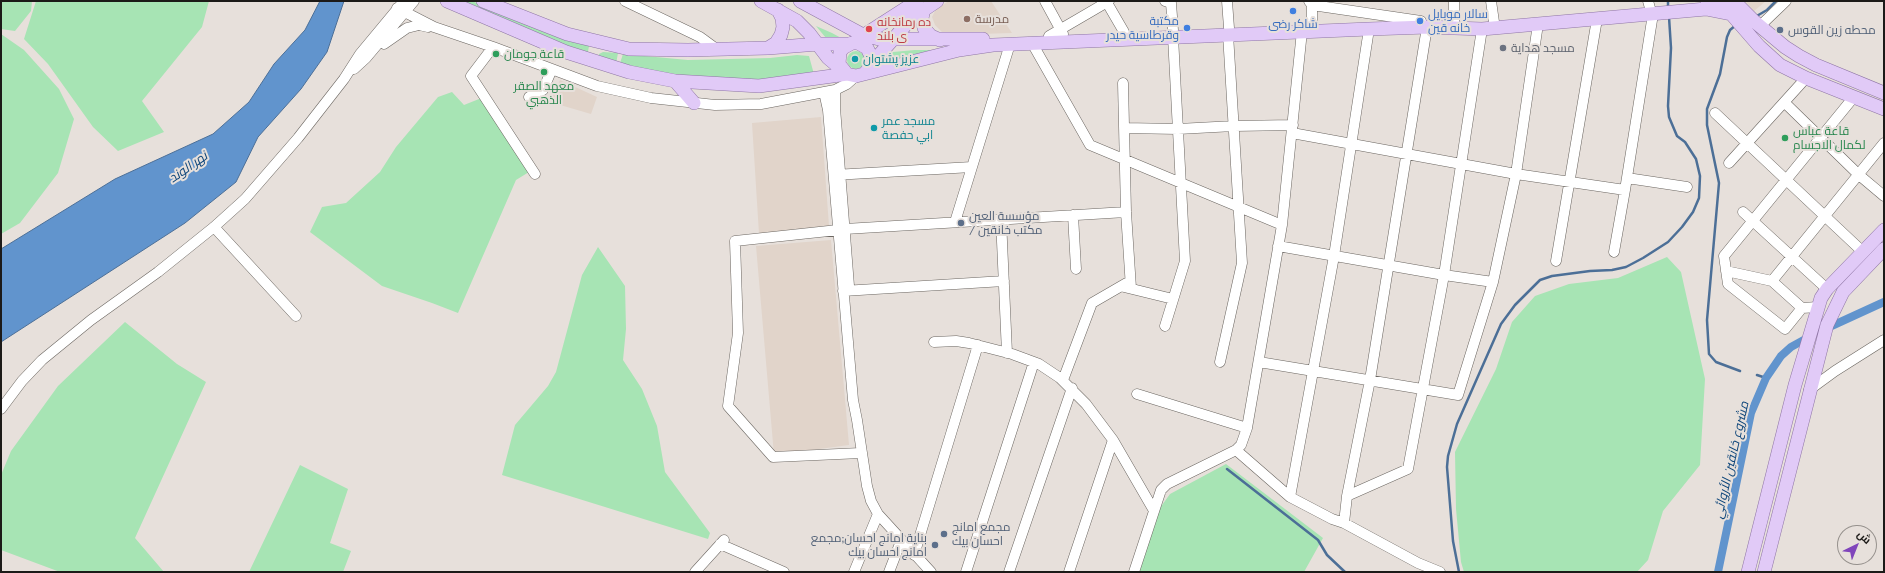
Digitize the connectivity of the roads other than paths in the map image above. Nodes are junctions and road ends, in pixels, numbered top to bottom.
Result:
1 (414, 1) edge
2 (448, 1) edge
3 (484, 1) edge
4 (625, 1) edge
5 (761, 1) edge
6 (937, 1) edge
7 (1045, 1) edge
8 (1165, 1) edge
9 (1227, 1) edge
10 (1454, 1) edge
11 (1491, 1) edge
12 (1786, 1) edge
13 (806, 2) edge
14 (1107, 2) edge
15 (1310, 3) edge
16 (921, 5) edge
17 (402, 7) edge
18 (1653, 9) edge
19 (778, 10) junction
20 (1738, 13) edge
21 (1597, 19) junction
22 (1454, 22) junction
23 (1494, 22) junction
24 (1424, 24) junction
25 (1538, 24) junction
26 (434, 28) junction
27 (1307, 28) junction
28 (1369, 29) junction
29 (1482, 29) junction
30 (1228, 31) junction
31 (1124, 32) junction
32 (1058, 33) junction
33 (1173, 34) junction
34 (863, 35) junction
35 (891, 40) junction
36 (940, 40) junction
37 (1032, 43) junction
38 (818, 44) junction
39 (850, 44) junction
40 (1010, 44) junction
41 (493, 47) junction
42 (715, 48) junction
43 (768, 48) junction
44 (1799, 56) junction
45 (366, 58) junction
46 (552, 69) junction
47 (856, 71) junction
48 (1791, 71) junction
49 (1806, 78) junction
50 (344, 79) junction
51 (675, 80) junction
52 (1123, 83) dead end
53 (1866, 86) junction
54 (835, 90) junction
55 (824, 92) junction
56 (1884, 93) edge
57 (529, 97) dead end
58 (1858, 99) junction
59 (694, 103) junction
60 (1785, 103) junction
61 (1884, 109) edge
62 (1715, 113) dead end
63 (1234, 126) junction
64 (1124, 128) junction
65 (1178, 129) junction
66 (1293, 129) junction
67 (1821, 140) junction
68 (1884, 143) edge
69 (1351, 144) junction
70 (1748, 144) junction
71 (1407, 154) junction
72 (1125, 159) junction
73 (1461, 163) junction
74 (1729, 164) dead end
75 (972, 167) junction
76 (535, 174) dead end
77 (1516, 174) junction
78 (836, 175) junction
79 (1859, 175) junction
80 (1627, 178) junction
81 (1787, 180) junction
82 (1570, 182) junction
83 (1180, 183) junction
84 (1687, 187) dead end
85 (1625, 190) junction
86 (1884, 196) edge
87 (1238, 207) junction
88 (1126, 212) junction
89 (1743, 212) dead end
90 (1073, 215) junction
91 (1826, 217) junction
92 (1001, 219) junction
93 (1752, 221) junction
94 (955, 222) junction
95 (1282, 225) junction
96 (214, 227) junction
97 (841, 230) junction
98 (1884, 230) edge
99 (1278, 246) junction
100 (1884, 249) edge
101 (1614, 252) dead end
102 (1863, 252) junction
103 (1334, 256) junction
104 (1792, 257) junction
105 (1556, 261) dead end
106 (1389, 266) junction
107 (1076, 269) dead end
108 (1726, 271) junction
109 (1444, 275) junction
110 (1004, 281) junction
111 (1493, 282) junction
112 (1772, 282) junction
113 (1128, 285) junction
114 (1827, 289) junction
115 (846, 291) junction
116 (1840, 297) junction
117 (1173, 299) junction
118 (1818, 307) junction
119 (1802, 308) junction
120 (296, 316) dead end
121 (1164, 326) dead end
122 (1817, 334) junction
123 (1884, 340) edge
124 (934, 342) dead end
125 (978, 345) junction
126 (1007, 353) junction
127 (1034, 362) junction
128 (1220, 362) dead end
129 (1259, 362) junction
130 (1314, 371) junction
131 (1063, 380) junction
132 (1370, 380) junction
133 (1072, 388) junction
134 (1423, 389) junction
135 (1809, 390) junction
136 (1137, 394) dead end
137 (1, 408) edge
138 (1247, 428) junction
139 (1113, 440) junction
140 (1236, 450) junction
141 (861, 453) junction
142 (1347, 496) junction
143 (1290, 497) junction
144 (1153, 508) junction
145 (878, 514) junction
146 (1344, 523) junction
147 (901, 541) junction
148 (914, 555) junction
149 (766, 568) edge
150 (1416, 568) edge
151 (695, 572) edge
152 (784, 572) edge
153 (854, 572) edge
154 (889, 572) edge
155 (932, 572) edge
156 (966, 572) edge
157 (1009, 572) edge
158 (1068, 572) edge
159 (1134, 572) edge
160 (1440, 572) edge
161 (1748, 572) edge
162 (1764, 572) edge

1 - 17 street
2 - 51 main road
3 - 42 main road
4 - 42 street
5 - 19 main road
6 - 16 main road
7 - 32 street
8 - 33 street
9 - 30 street
10 - 22 street
11 - 23 street
12 - 20 street
13 - 34 main road
14 - 31 street
14 - 32 street
15 - 24 street
15 - 27 street
16 - 34 main road
16 - 35 main road
16 - 36 main road
17 - 26 street
17 - 45 street
17 - 50 street
18 - 20 main road
18 - 21 main road
18 - 23 main road
18 - 80 street
19 - 38 main road
19 - 43 main road
20 - 44 main road
20 - 48 main road
21 - 25 main road
21 - 82 street
22 - 23 main road
22 - 24 main road
24 - 27 main road
24 - 28 main road
24 - 29 main road
24 - 71 street
25 - 29 main road
25 - 77 street
26 - 41 street
26 - 45 street
27 - 28 main road
27 - 30 main road
27 - 66 street
28 - 69 street
29 - 73 street
30 - 33 main road
30 - 63 street
31 - 32 main road
31 - 33 main road
32 - 36 main road
33 - 37 main road
33 - 65 street
34 - 35 main road
34 - 39 main road
35 - 36 main road
35 - 47 main road
37 - 40 main road
37 - 72 street
38 - 39 main road
38 - 43 main road
38 - 47 main road
39 - 47 main road
39 - 47 main road
40 - 47 main road
40 - 75 street
41 - 46 street
41 - 76 street
42 - 43 main road
44 - 48 main road
44 - 53 main road
45 - 50 street
46 - 57 street
46 - 59 street
47 - 51 main road
47 - 54 street
48 - 49 main road
49 - 58 main road
49 - 60 street
50 - 96 street
51 - 59 main road
52 - 64 street
53 - 56 main road
53 - 58 main road
54 - 55 street
54 - 78 street
55 - 59 street
55 - 78 street
58 - 61 main road
58 - 67 street
60 - 67 street
60 - 70 street
62 - 70 street
63 - 65 street
63 - 66 street
63 - 87 street
64 - 65 street
64 - 72 street
65 - 83 street
66 - 69 street
66 - 95 street
67 - 79 street
67 - 81 street
68 - 79 street
69 - 71 street
69 - 103 street
70 - 74 street
70 - 81 street
71 - 73 street
71 - 106 street
72 - 83 street
72 - 88 street
73 - 77 street
73 - 109 street
75 - 78 street
75 - 94 street
77 - 82 street
77 - 111 street
78 - 97 street
79 - 86 street
79 - 91 street
80 - 84 street
80 - 85 street
81 - 91 street
81 - 93 street
82 - 85 street
82 - 105 street
83 - 87 street
83 - 117 street
85 - 101 street
87 - 95 street
87 - 128 street
88 - 90 street
88 - 113 street
89 - 93 street
90 - 92 street
90 - 107 street
91 - 102 street
91 - 104 street
92 - 94 street
92 - 110 street
93 - 104 street
93 - 108 street
94 - 97 street
95 - 99 street
96 - 120 street
96 - 137 street
97 - 115 street
97 - 141 street
98 - 102 main road
99 - 103 street
99 - 129 street
100 - 116 main road
102 - 114 main road
103 - 106 street
103 - 130 street
104 - 112 street
104 - 114 street
106 - 109 street
106 - 132 street
108 - 112 street
108 - 119 street
109 - 111 street
109 - 134 street
110 - 115 street
110 - 126 street
111 - 134 street
112 - 119 street
113 - 117 street
113 - 131 street
114 - 116 main road
114 - 118 main road
115 - 141 street
116 - 122 main road
117 - 121 street
118 - 119 street
118 - 122 main road
122 - 135 main road
122 - 161 main road
123 - 135 street
124 - 125 street
125 - 126 street
125 - 148 street
126 - 127 street
127 - 131 street
127 - 156 street
129 - 130 street
129 - 138 street
130 - 132 street
130 - 143 street
131 - 133 street
132 - 134 street
132 - 142 street
133 - 139 street
133 - 157 street
134 - 142 street
135 - 162 main road
136 - 138 street
138 - 140 street
139 - 144 street
139 - 158 street
140 - 143 street
140 - 144 street
141 - 145 street
142 - 146 street
143 - 146 street
144 - 159 street
145 - 147 street
145 - 153 street
146 - 150 street
147 - 148 street
147 - 154 street
148 - 155 street
149 - 151 street
149 - 152 street
150 - 160 street

